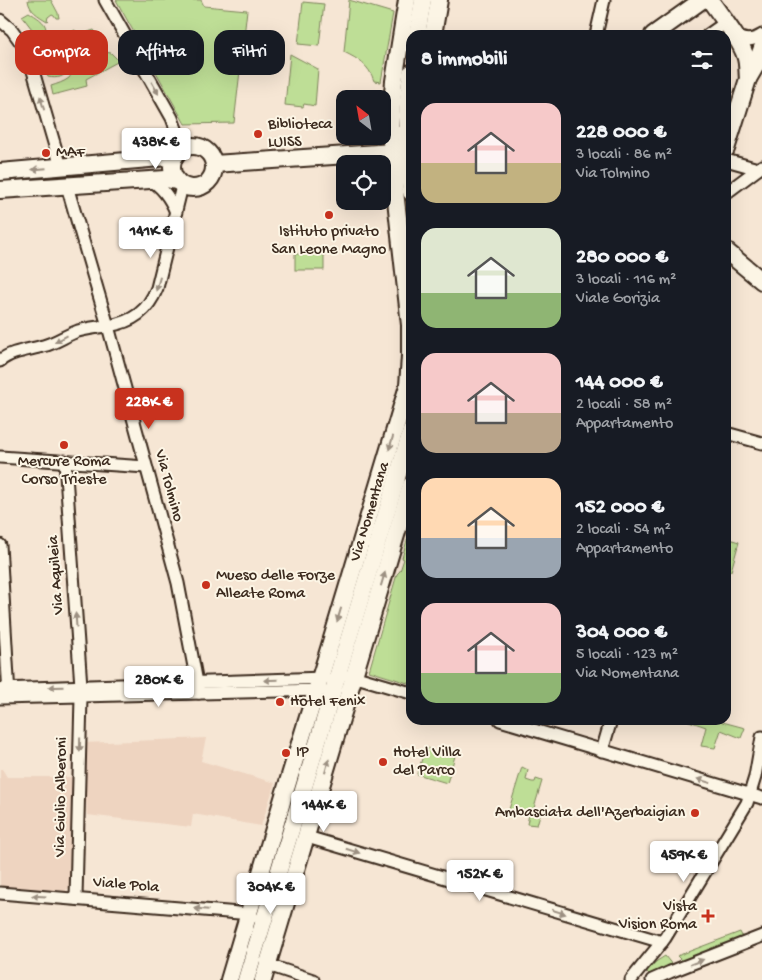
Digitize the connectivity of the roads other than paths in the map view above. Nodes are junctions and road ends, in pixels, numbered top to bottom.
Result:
1 (104, 0) edge
2 (407, 0) edge
3 (423, 0) edge
4 (439, 0) edge
5 (604, 0) edge
6 (702, 0) edge
7 (710, 0) edge
8 (0, 20) edge
9 (729, 27) junction
10 (418, 30) edge
11 (435, 30) edge
12 (597, 30) edge
13 (660, 30) edge
14 (721, 30) edge
15 (731, 30) edge
16 (731, 30) edge
17 (762, 35) edge
18 (762, 48) edge
19 (748, 79) junction
20 (176, 129) junction
21 (731, 133) edge
22 (392, 152) junction
23 (170, 156) junction
24 (406, 159) edge
25 (731, 161) edge
26 (214, 164) junction
27 (61, 167) junction
28 (760, 167) edge
29 (0, 172) edge
30 (150, 180) junction
31 (179, 184) junction
32 (67, 186) junction
33 (731, 189) edge
34 (0, 190) edge
35 (176, 212) junction
36 (731, 255) edge
37 (762, 281) edge
38 (406, 285) edge
39 (108, 326) junction
40 (2, 357) edge
41 (406, 395) edge
42 (731, 433) edge
43 (762, 442) edge
44 (406, 448) edge
45 (0, 456) edge
46 (64, 462) junction
47 (146, 467) junction
48 (406, 501) edge
49 (0, 545) edge
50 (353, 676) junction
51 (336, 682) junction
52 (318, 684) junction
53 (198, 688) junction
54 (81, 691) junction
55 (406, 692) edge
56 (5, 694) edge
57 (517, 725) edge
58 (610, 725) edge
59 (762, 736) edge
60 (602, 750) junction
61 (750, 795) junction
62 (762, 798) edge
63 (307, 837) junction
64 (0, 892) edge
65 (76, 898) junction
66 (249, 914) junction
67 (263, 925) junction
68 (276, 936) junction
69 (762, 936) edge
70 (662, 942) junction
71 (265, 972) edge
72 (638, 977) edge
73 (229, 980) edge
74 (246, 980) edge
75 (312, 980) edge
76 (652, 980) edge

1 -> 20 street
2 - 22 street, Via Nomentana
3 - 10 street
4 - 11 street
5 - 12 street
6 - 13 street
7 - 9 street
27 -> 8 street
9 - 14 street
9 - 15 street
9 - 17 street
16 - 19 street
18 - 19 street
19 - 21 street
20 - 23 street
20 - 23 street
22 - 24 street
22 - 26 street
22 - 38 street, Via Nomentana
23 - 26 street
23 - 27 street
23 - 31 street
25 - 28 street
26 - 31 street
27 -> 29 street
28 - 33 street
30 - 31 street
30 - 32 street
30 - 35 street
31 - 35 street
32 - 34 street
32 - 39 street, Via Tolmino
35 -> 39 street
36 - 37 street
39 -> 40 street
39 - 47 street, Via Tolmino
41 -> 52 street, Via Nomentana
42 - 43 street
44 - 51 street, Via Nomentana
45 - 46 street
46 - 47 street
54 -> 46 street, Via Aquileia
47 - 53 street, Via Tolmino
50 -> 48 street, Via Nomentana
49 - 56 street
50 - 51 street
50 - 55 street
63 -> 50 street, Via Nomentana
51 - 52 street
51 - 67 street, Via Nomentana
52 - 53 street
52 - 66 street, Via Nomentana
53 - 54 street
54 - 56 street
54 -> 65 street, Via Giulio Alberoni
57 - 60 street
58 - 60 street
59 - 61 street
61 -> 60 street
61 - 62 street
61 - 70 street
63 - 68 street, Via Nomentana
63 -> 70 street
65 -> 64 street, Viale Pola
66 -> 65 street, Viale Pola
66 - 67 street
66 - 73 street, Via Nomentana
67 - 68 street
67 - 74 street, Via Nomentana
68 - 71 street, Via Nomentana
76 -> 69 street
70 - 72 street
71 - 75 street

